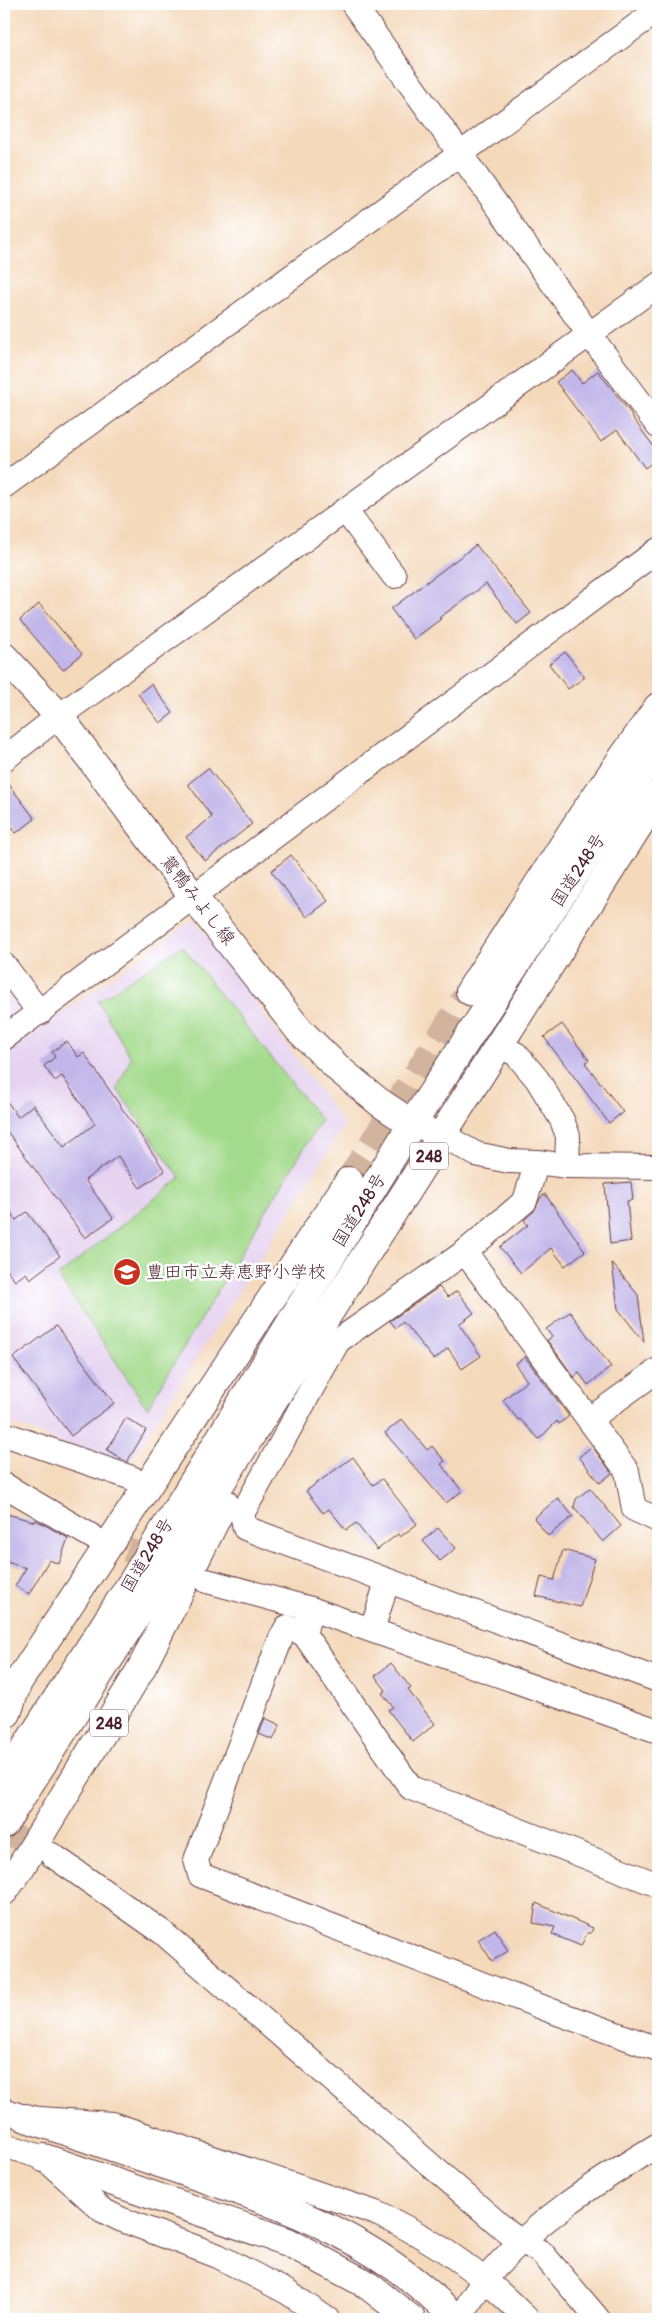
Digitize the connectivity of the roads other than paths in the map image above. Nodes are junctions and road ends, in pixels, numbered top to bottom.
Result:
1 (352, 4) edge
2 (658, 10) edge
3 (462, 154) junction
4 (658, 285) edge
5 (589, 334) junction
6 (658, 426) edge
7 (4, 486) edge
8 (345, 510) junction
9 (658, 550) edge
10 (394, 576) dead end
11 (4, 657) edge
12 (658, 707) edge
13 (59, 716) junction
14 (658, 746) edge
15 (4, 759) edge
16 (658, 795) edge
17 (194, 898) junction
18 (4, 965) edge
19 (470, 991) tunnel mouth
20 (40, 1013) junction
21 (4, 1038) edge
22 (498, 1045) junction
23 (412, 1124) junction
24 (442, 1135) junction
25 (538, 1162) junction
26 (567, 1166) junction
27 (658, 1167) edge
28 (350, 1181) tunnel mouth
29 (465, 1252) junction
30 (329, 1333) junction
31 (658, 1370) edge
32 (590, 1419) junction
33 (4, 1434) edge
34 (4, 1485) edge
35 (137, 1485) junction
36 (658, 1520) edge
37 (162, 1536) junction
38 (93, 1537) tunnel mouth
39 (207, 1581) dead end
40 (387, 1582) junction
41 (311, 1609) junction
42 (372, 1630) junction
43 (304, 1634) junction
44 (658, 1680) edge
45 (5, 1716) edge
46 (658, 1731) edge
47 (4, 1781) edge
48 (4, 1824) edge
49 (52, 1855) tunnel mouth
50 (658, 1885) edge
51 (4, 1891) edge
52 (658, 2049) edge
53 (15, 2114) edge
54 (4, 2145) edge
55 (658, 2145) edge
56 (44, 2158) junction
57 (523, 2242) junction
58 (484, 2281) junction
59 (452, 2314) edge
60 (317, 2316) edge
61 (411, 2319) edge
62 (527, 2319) edge
63 (598, 2319) edge

1 - 3 street
2 - 3 street
3 - 5 street
3 - 7 street
4 - 5 street
5 - 6 street
5 - 8 street
8 - 10 street
8 - 13 street
9 - 17 street
11 - 13 main road, 鴛鴨みよし線
12 - 19 main road
13 - 15 street
13 - 17 main road, 鴛鴨みよし線
14 - 23 main road, 国道248号 / 248
16 - 22 main road, 国道248号 / 248
17 - 20 street
17 - 23 main road, 鴛鴨みよし線
18 - 20 street
20 - 21 street
22 - 24 main road, 国道248号 / 248
22 - 26 street
23 - 24 street
23 - 37 main road, 国道248号 / 248
24 - 25 street
24 - 30 main road, 国道248号 / 248
25 - 26 street
25 - 29 street
26 - 27 street
28 - 35 main road, 248
29 - 30 street
29 - 32 street
30 - 37 main road, 国道248号 / 248
30 - 40 street
31 - 32 street
32 - 36 street
33 - 35 street
34 - 38 street
35 - 37 main road, 248
37 - 45 main road, 248
37 - 47 main road, 国道248号 / 248
37 - 48 main road, 国道248号 / 248
37 - 51 main road, 248
39 - 41 street
40 - 42 street
40 - 44 street
41 - 42 street
41 - 43 street
42 - 46 street
43 - 50 street
43 - 52 street
49 - 57 street
53 - 58 street
53 - 59 main road
54 - 56 street
55 - 57 street
56 - 60 street
56 - 61 main road
57 - 58 street
57 - 63 street
58 - 59 street
58 - 62 street

